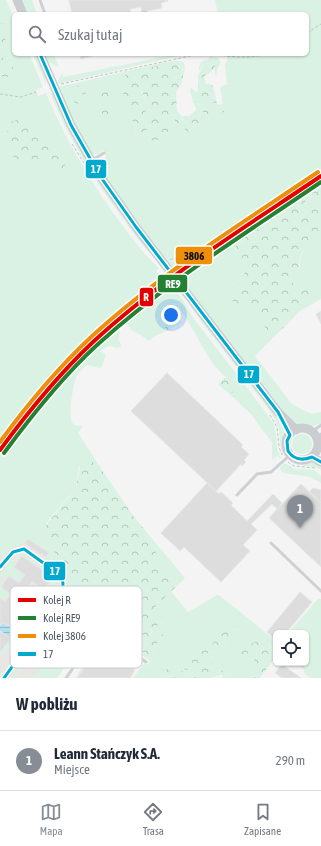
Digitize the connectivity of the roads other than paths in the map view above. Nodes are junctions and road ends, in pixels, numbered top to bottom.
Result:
1 (17, 0) edge
2 (40, 0) edge
3 (22, 12) edge
4 (44, 12) edge
5 (41, 56) edge
6 (104, 153) dead end
7 (91, 161) junction
8 (321, 425) edge
9 (293, 432) junction
10 (317, 435) edge
11 (317, 454) edge
12 (287, 458) junction
13 (319, 465) edge
14 (237, 495) dead end
15 (270, 543) dead end
16 (0, 567) edge
17 (64, 586) edge
18 (321, 591) edge
19 (142, 659) edge
20 (146, 662) dead end
21 (11, 668) edge
22 (73, 668) edge
23 (4, 678) edge
24 (66, 678) edge

1 - 3 main road
2 - 4 lane
5 - 7 main road
6 - 7 lane
7 - 9 main road
8 - 10 lane
9 - 10 main road
9 - 12 main road
10 - 11 main road
11 - 12 main road
11 - 13 main road
12 - 14 lane
15 - 18 lane
16 - 17 lane
19 - 20 lane
21 - 23 lane
22 - 24 lane

